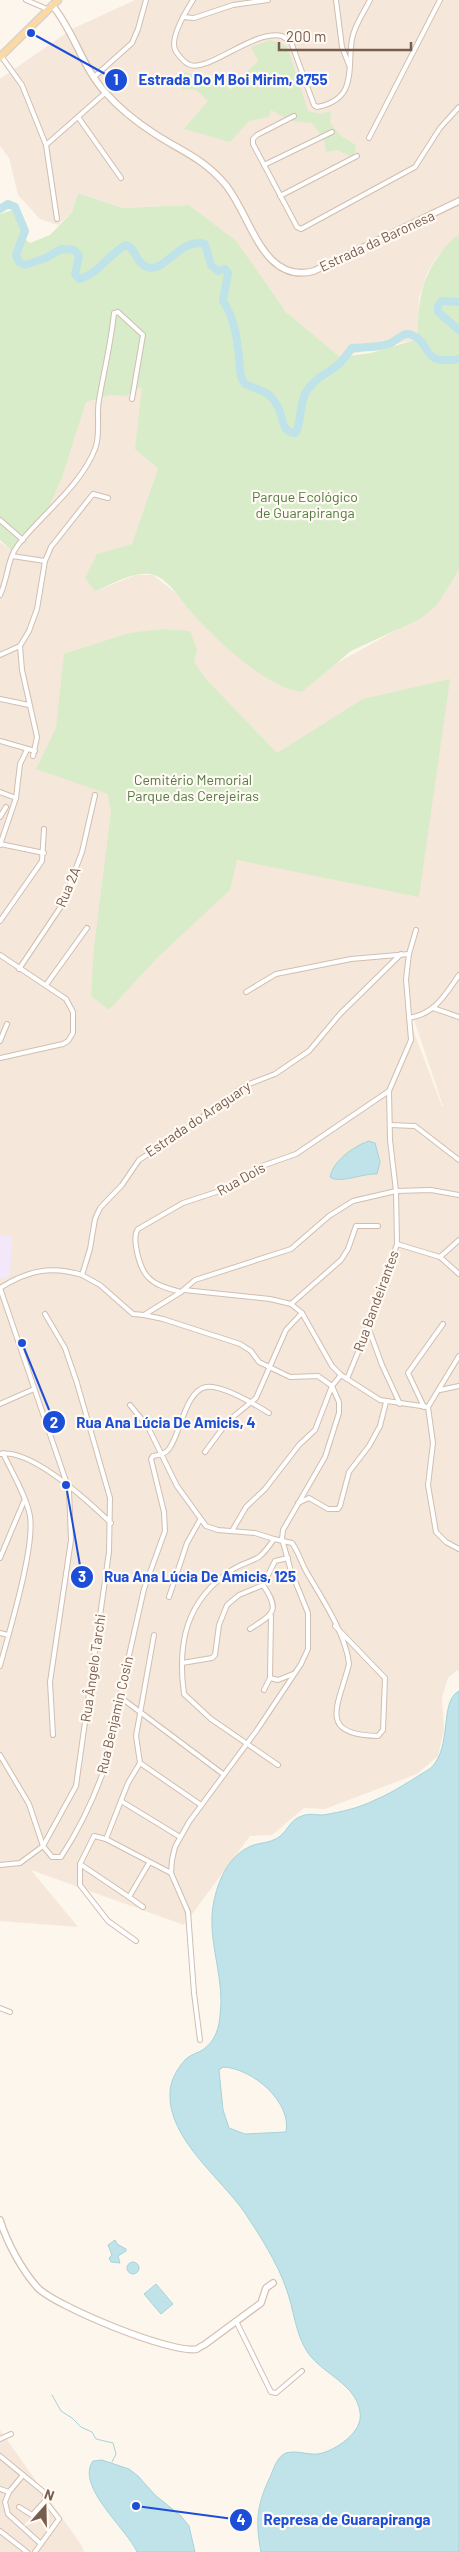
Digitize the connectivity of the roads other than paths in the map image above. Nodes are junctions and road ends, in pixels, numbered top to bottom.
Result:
1 (26, 0) edge
2 (146, 0) edge
3 (193, 0) edge
4 (268, 0) edge
5 (336, 0) edge
6 (370, 0) edge
7 (440, 0) edge
8 (54, 6) edge
9 (183, 17) junction
10 (0, 56) edge
11 (350, 67) junction
12 (94, 77) junction
13 (105, 93) junction
14 (459, 102) edge
15 (458, 108) edge
16 (294, 116) dead end
17 (78, 117) junction
18 (332, 132) dead end
19 (369, 138) dead end
20 (46, 145) junction
21 (357, 156) dead end
22 (264, 165) junction
23 (121, 178) dead end
24 (280, 196) junction
25 (459, 201) edge
26 (57, 219) dead end
27 (132, 399) dead end
28 (108, 498) dead end
29 (0, 520) edge
30 (23, 540) junction
31 (12, 556) junction
32 (45, 561) junction
33 (0, 594) edge
34 (20, 646) junction
35 (0, 654) edge
36 (0, 699) edge
37 (29, 705) junction
38 (0, 740) edge
39 (28, 750) junction
40 (35, 751) junction
41 (0, 792) edge
42 (95, 795) dead end
43 (16, 798) junction
44 (6, 807) dead end
45 (0, 817) edge
46 (44, 829) dead end
47 (0, 844) edge
48 (44, 853) junction
49 (0, 921) edge
50 (87, 928) dead end
51 (416, 930) dead end
52 (400, 954) junction
53 (409, 954) junction
54 (0, 955) edge
55 (19, 969) junction
56 (459, 974) edge
57 (46, 985) junction
58 (246, 992) dead end
59 (433, 1008) junction
60 (459, 1017) edge
61 (409, 1018) junction
62 (7, 1024) dead end
63 (0, 1041) edge
64 (0, 1058) edge
65 (389, 1091) junction
66 (390, 1125) junction
67 (459, 1160) edge
68 (396, 1191) junction
69 (459, 1195) edge
70 (378, 1226) dead end
71 (459, 1240) edge
72 (397, 1244) junction
73 (440, 1257) junction
74 (459, 1274) edge
75 (82, 1275) junction
76 (0, 1288) edge
77 (182, 1291) junction
78 (2, 1301) edge
79 (291, 1304) junction
80 (302, 1313) junction
81 (45, 1314) dead end
82 (144, 1316) junction
83 (443, 1324) dead end
84 (368, 1327) junction
85 (459, 1356) edge
86 (268, 1367) junction
87 (341, 1375) junction
88 (347, 1379) junction
89 (332, 1386) junction
90 (459, 1386) edge
91 (34, 1389) junction
92 (440, 1390) junction
93 (252, 1402) junction
94 (386, 1402) junction
95 (0, 1404) edge
96 (400, 1404) junction
97 (130, 1406) dead end
98 (426, 1407) junction
99 (269, 1413) dead end
100 (205, 1452) dead end
101 (2, 1453) edge
102 (162, 1454) junction
103 (68, 1485) junction
104 (24, 1501) junction
105 (298, 1503) junction
106 (200, 1520) junction
107 (111, 1522) junction
108 (232, 1531) junction
109 (274, 1539) junction
110 (282, 1539) junction
111 (459, 1549) edge
112 (0, 1558) edge
113 (288, 1558) junction
114 (263, 1585) junction
115 (169, 1597) dead end
116 (271, 1616) junction
117 (335, 1626) junction
118 (250, 1629) dead end
119 (0, 1633) edge
120 (8, 1635) junction
121 (154, 1635) dead end
122 (182, 1663) junction
123 (0, 1666) edge
124 (295, 1673) junction
125 (270, 1678) junction
126 (264, 1690) dead end
127 (120, 1697) junction
128 (140, 1712) junction
129 (53, 1735) dead end
130 (247, 1742) junction
131 (0, 1754) edge
132 (140, 1763) junction
133 (278, 1765) dead end
134 (223, 1774) junction
135 (121, 1801) junction
136 (201, 1805) junction
137 (180, 1837) junction
138 (106, 1839) junction
139 (43, 1846) junction
140 (149, 1863) junction
141 (80, 1864) junction
142 (0, 1865) edge
143 (172, 1873) junction
144 (129, 1897) junction
145 (143, 1908) dead end
146 (136, 1941) dead end
147 (0, 2008) edge
148 (10, 2012) dead end
149 (200, 2040) dead end
150 (0, 2220) edge
151 (273, 2283) dead end
152 (236, 2321) junction
153 (302, 2371) dead end
154 (11, 2434) dead end
155 (0, 2439) edge
156 (0, 2456) edge
157 (23, 2475) junction
158 (0, 2488) edge
159 (9, 2492) junction
160 (45, 2501) junction
161 (19, 2507) dead end
162 (0, 2531) edge
163 (40, 2544) junction
164 (28, 2552) edge
165 (35, 2552) edge

1 - 8 street
2 - 12 street
3 - 9 street
4 - 9 street
5 - 11 street
6 - 11 street
7 - 19 street
8 - 10 main road
8 - 12 main road, Estrada da Baronesa
9 - 11 street
10 - 20 street
12 - 13 main road, Estrada da Baronesa
13 - 17 street
13 - 25 main road, Estrada da Baronesa
14 - 15 street
15 - 24 street
16 - 22 street
17 - 20 street
17 - 23 street
18 - 22 street
20 - 26 street
21 - 24 street
22 - 24 street
27 - 30 street
28 - 32 street
29 - 30 street
30 - 31 street
31 - 32 street
31 - 33 street
32 - 34 street
34 - 35 street
34 - 37 street
36 - 37 street
37 - 40 street
38 - 39 street
39 - 40 street
39 - 40 street
39 - 43 street
41 - 43 street
42 - 55 street, Rua 2A
43 - 47 street
44 - 45 street
46 - 48 street
47 - 48 street
48 - 49 street
50 - 57 street
51 - 53 street
52 - 53 street
52 - 58 street
52 - 75 street, Estrada do Araguary
53 - 61 street
54 - 55 street
55 - 57 street
56 - 59 street
57 - 64 street
59 - 60 street
59 - 61 street
61 - 65 street
62 - 63 street
65 - 66 street, Rua Bandeirantes
65 - 77 street, Rua Dois
66 - 67 street
66 - 68 street, Rua Bandeirantes
68 - 69 street
68 - 72 street, Rua Bandeirantes
68 - 77 street
70 - 79 street
71 - 73 street
72 - 73 street
72 - 84 street, Rua Bandeirantes
73 - 74 street
75 - 76 street
75 - 82 street
76 - 78 street
77 - 79 street
77 - 82 street
78 - 91 street
79 - 80 street
80 - 86 street
80 - 87 street
81 - 107 street, Rua Ângelo Tarchi
82 - 86 street
83 - 98 street
84 - 88 street, Rua Bandeirantes
84 - 96 street
85 - 92 street
86 - 89 street
86 - 93 street
87 - 88 street
87 - 89 street
88 - 94 street
89 - 105 street
89 - 108 street
90 - 92 street
91 - 95 street
91 - 103 street
92 - 98 street
93 - 99 street
93 - 100 street
93 - 102 street
94 - 96 street
94 - 105 street
96 - 98 street
97 - 102 street
98 - 111 street
101 - 103 street
101 - 104 street
102 - 106 street
102 - 127 street, Rua Benjamin Cosin
103 - 107 street
103 - 129 street
104 - 112 street
104 - 120 street
105 - 110 street
106 - 108 street
106 - 115 street
107 - 139 street, Rua Ângelo Tarchi
108 - 109 street
109 - 110 street
109 - 122 street
110 - 113 street
110 - 117 street
113 - 114 street
113 - 124 street
114 - 116 street
114 - 122 street
116 - 118 street
116 - 125 street
117 - 117 street
119 - 120 street
120 - 123 street
121 - 128 street
122 - 130 street
124 - 125 street
124 - 130 street
125 - 126 street
127 - 128 street
127 - 139 street, Rua Benjamin Cosin
128 - 132 street
128 - 134 street
130 - 133 street
130 - 134 street
131 - 139 street
132 - 135 street
132 - 136 street
134 - 136 street
135 - 137 street
135 - 138 street
136 - 137 street
137 - 143 street
138 - 140 street
138 - 141 street
139 - 142 street
140 - 143 street
140 - 144 street
141 - 144 street
141 - 146 street
143 - 149 street
144 - 145 street
147 - 148 street
150 - 152 main road
151 - 152 main road
152 - 153 street
154 - 155 street
156 - 157 street
157 - 159 street
157 - 160 street
158 - 159 street
159 - 163 street
160 - 161 street
160 - 163 street
162 - 164 street
163 - 165 street

